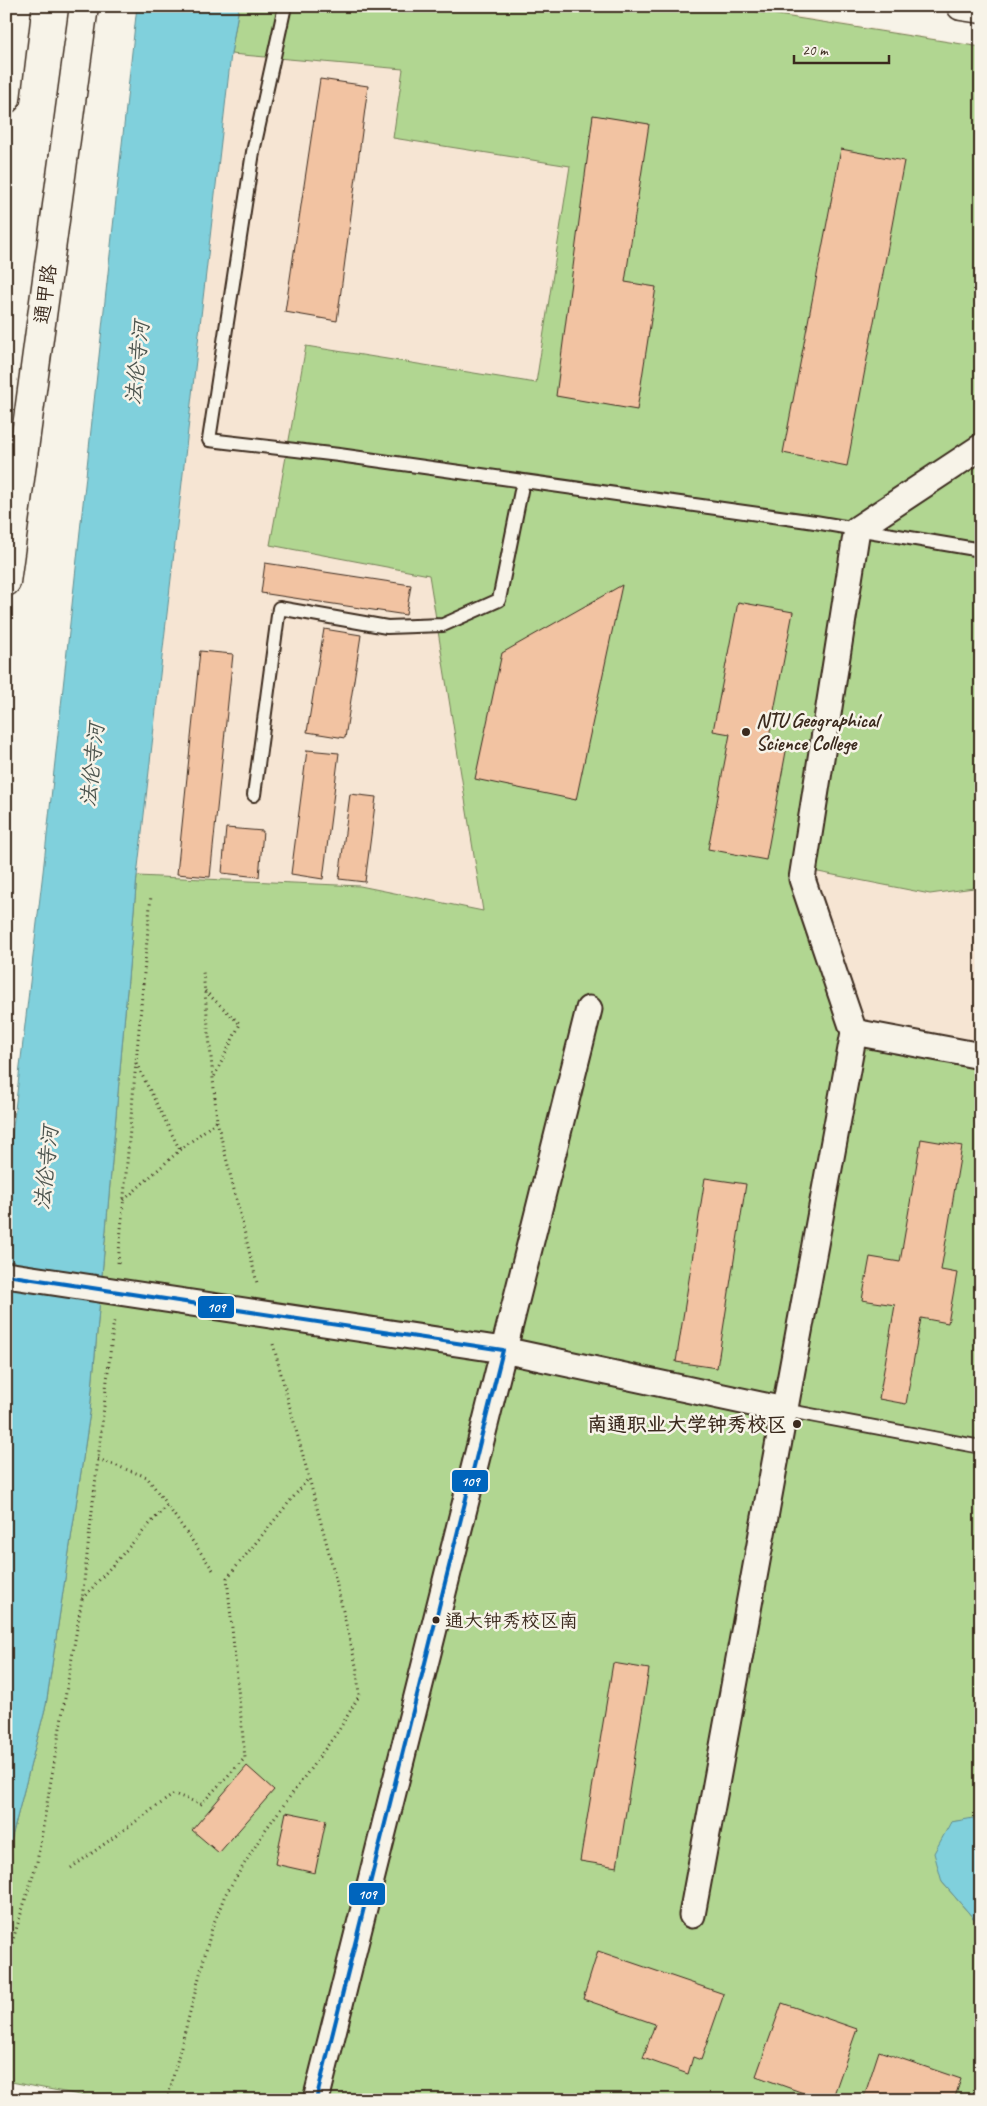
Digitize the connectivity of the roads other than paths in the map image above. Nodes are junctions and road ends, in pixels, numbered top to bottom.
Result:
1 (17, 6) edge
2 (84, 6) edge
3 (285, 6) edge
4 (961, 6) edge
5 (981, 9) edge
6 (6, 99) edge
7 (981, 447) edge
8 (524, 481) junction
9 (857, 529) junction
10 (981, 550) edge
11 (6, 582) edge
12 (254, 796) dead end
13 (589, 1009) dead end
14 (854, 1032) junction
15 (981, 1056) edge
16 (6, 1275) edge
17 (503, 1350) junction
18 (784, 1410) junction
19 (981, 1447) edge
20 (692, 1915) dead end
21 (316, 2100) edge

1 - 6 main road
2 - 11 main road, 通甲路
3 - 8 lane
4 - 5 main road
7 - 9 street
8 - 9 lane
8 - 12 lane
9 - 10 lane
9 - 14 street
13 - 17 street
14 - 15 street
14 - 18 street
16 - 17 street
17 - 18 street
17 - 21 street
18 - 19 lane
18 - 20 street

